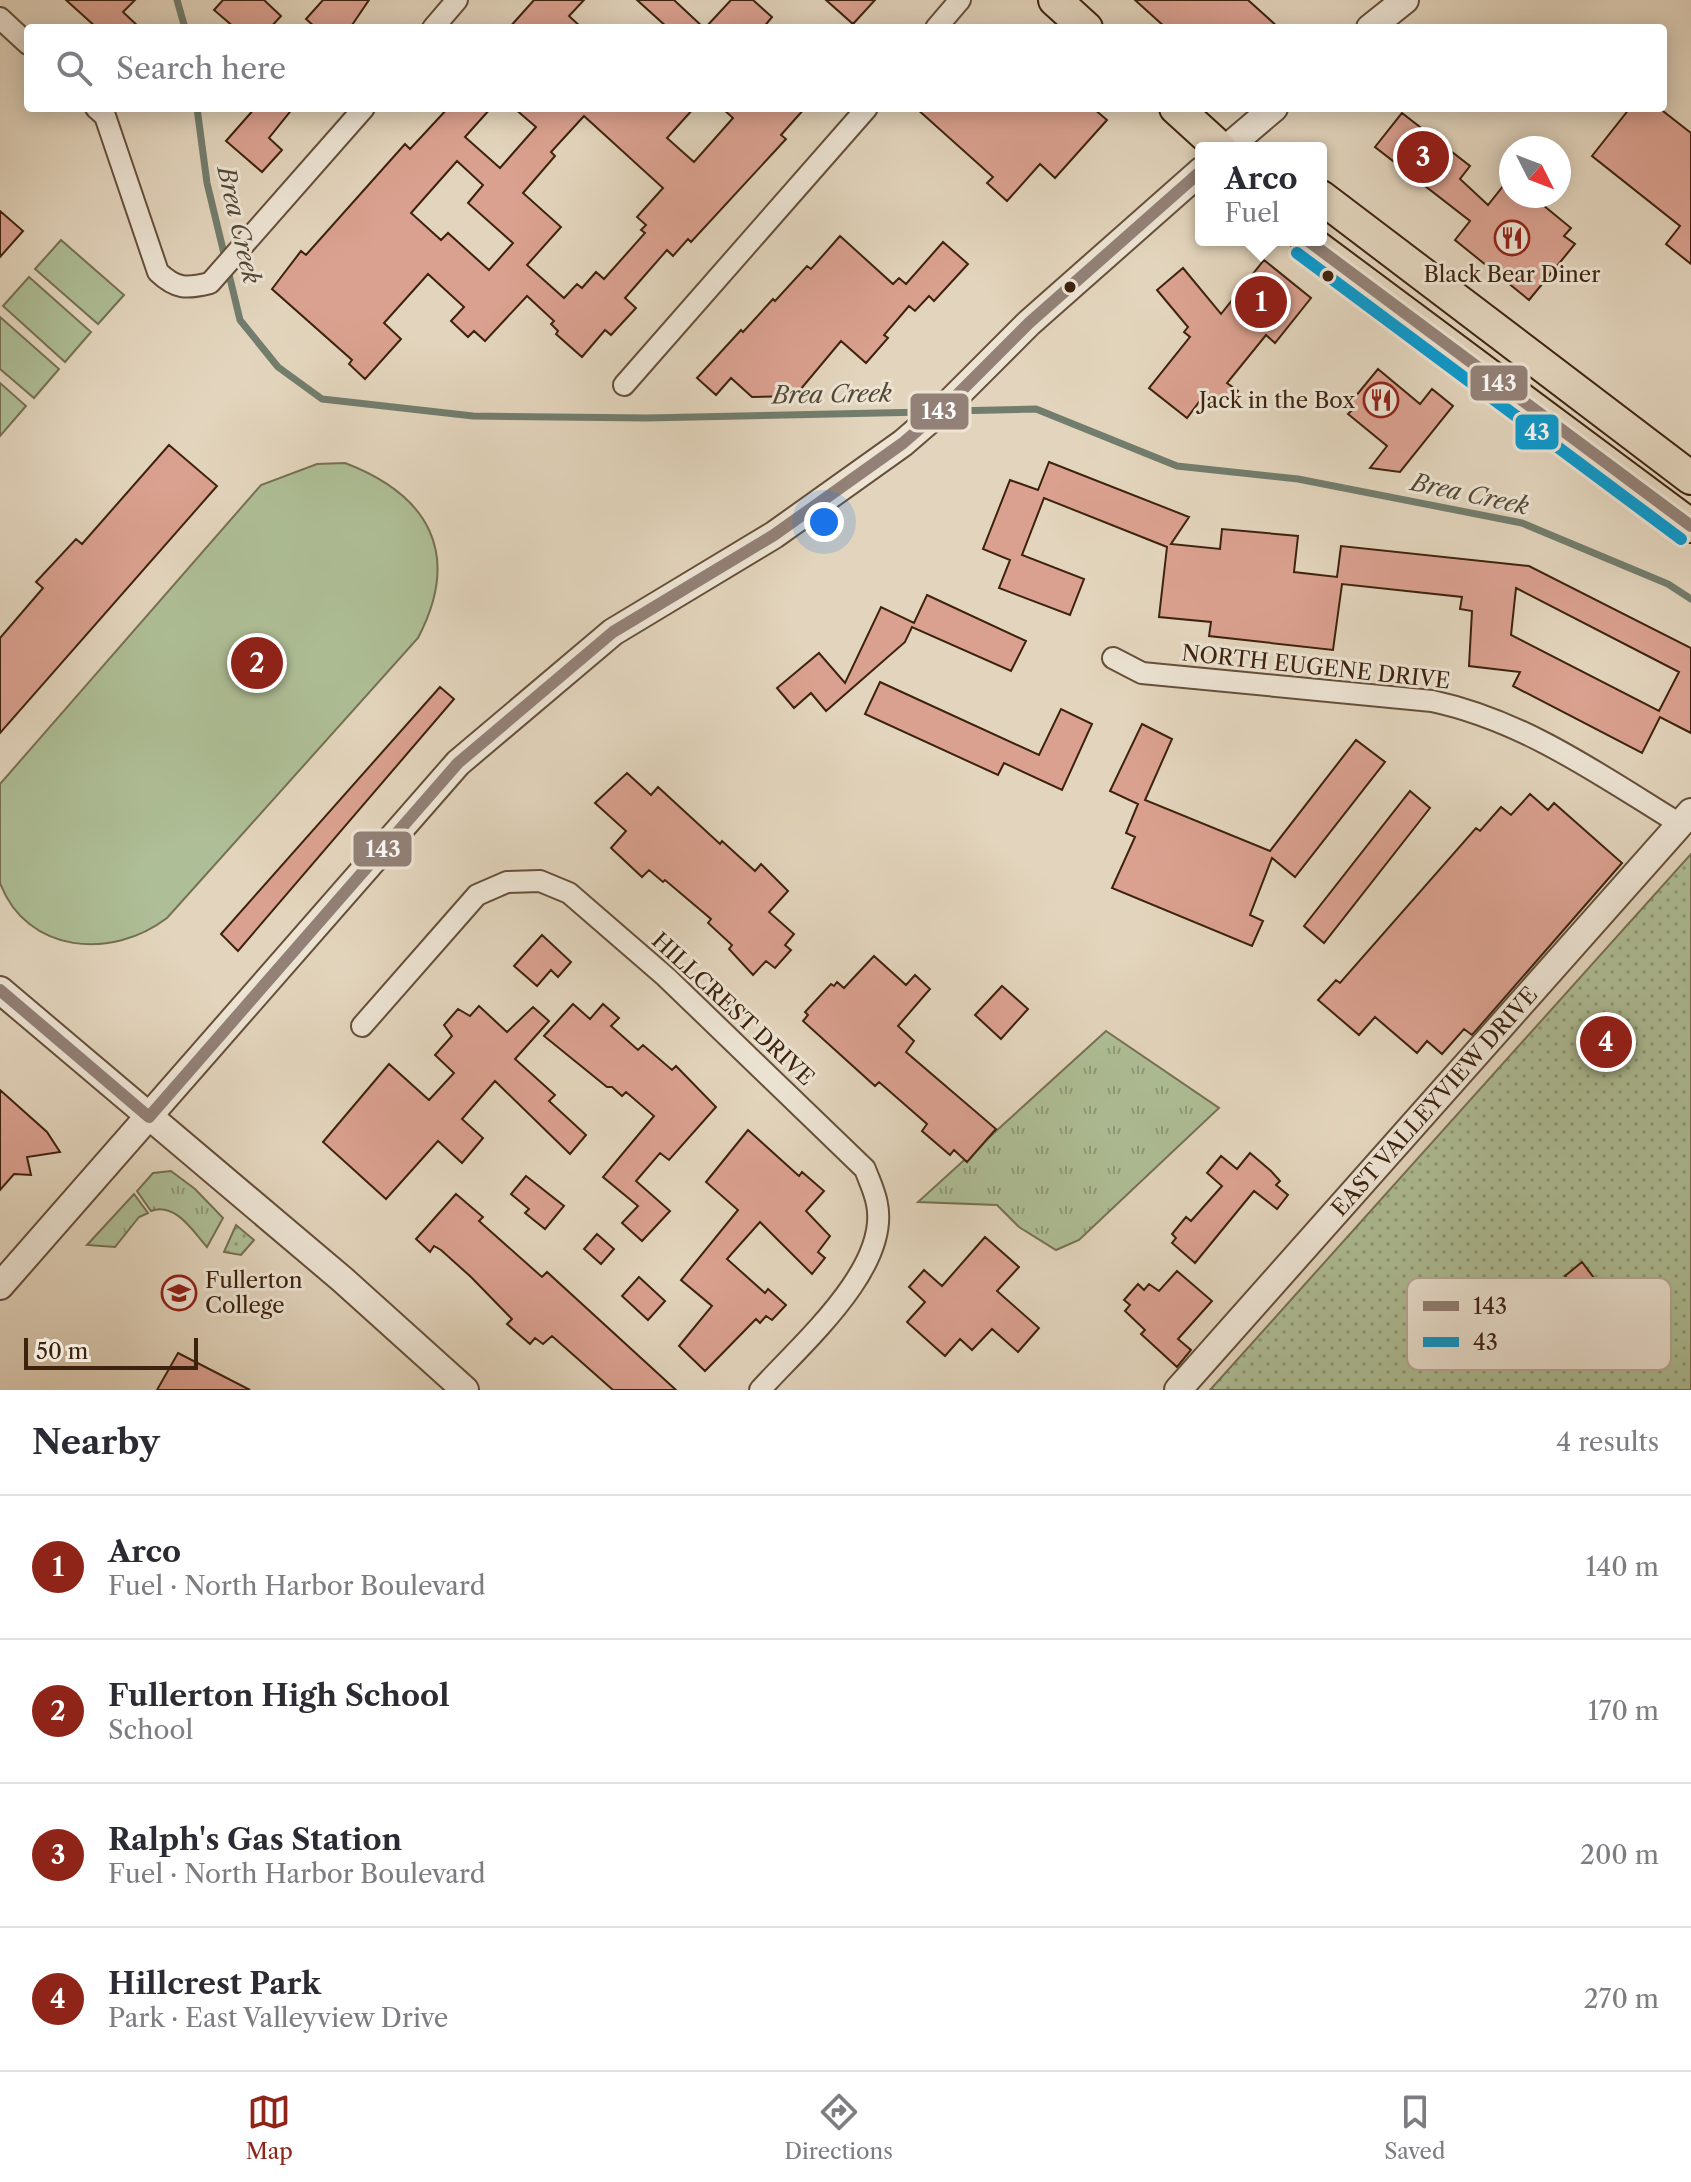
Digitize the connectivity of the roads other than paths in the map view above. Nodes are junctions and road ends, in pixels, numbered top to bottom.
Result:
1 (457, 0) edge
2 (960, 0) edge
3 (1055, 0) edge
4 (1405, 0) edge
5 (0, 18) edge
6 (436, 24) edge
7 (939, 24) edge
8 (1082, 24) edge
9 (1375, 24) edge
10 (24, 40) edge
11 (100, 112) edge
12 (361, 112) edge
13 (863, 112) edge
14 (1180, 112) edge
15 (1269, 112) edge
16 (1213, 142) edge
17 (1234, 142) edge
18 (1195, 176) edge
19 (1327, 202) edge
20 (1315, 246) edge
21 (624, 385) dead end
22 (1691, 478) edge
23 (1691, 526) edge
24 (1113, 658) dead end
25 (1685, 818) edge
26 (0, 990) edge
27 (362, 1026) dead end
28 (149, 1117) junction
29 (0, 1286) edge
30 (465, 1390) edge
31 (760, 1390) edge
32 (1178, 1390) edge

1 - 6 street
2 - 7 street
3 - 8 main road
4 - 9 street
5 - 10 street
11 - 12 street
13 - 21 street
14 - 16 main road
15 - 17 street
18 - 28 street
19 - 22 main road
20 - 23 main road
24 - 25 street, NORTH EUGENE DRIVE
25 - 32 street, EAST VALLEYVIEW DRIVE
26 - 28 street
27 - 31 street, HILLCREST DRIVE
28 - 29 street
28 - 30 street

